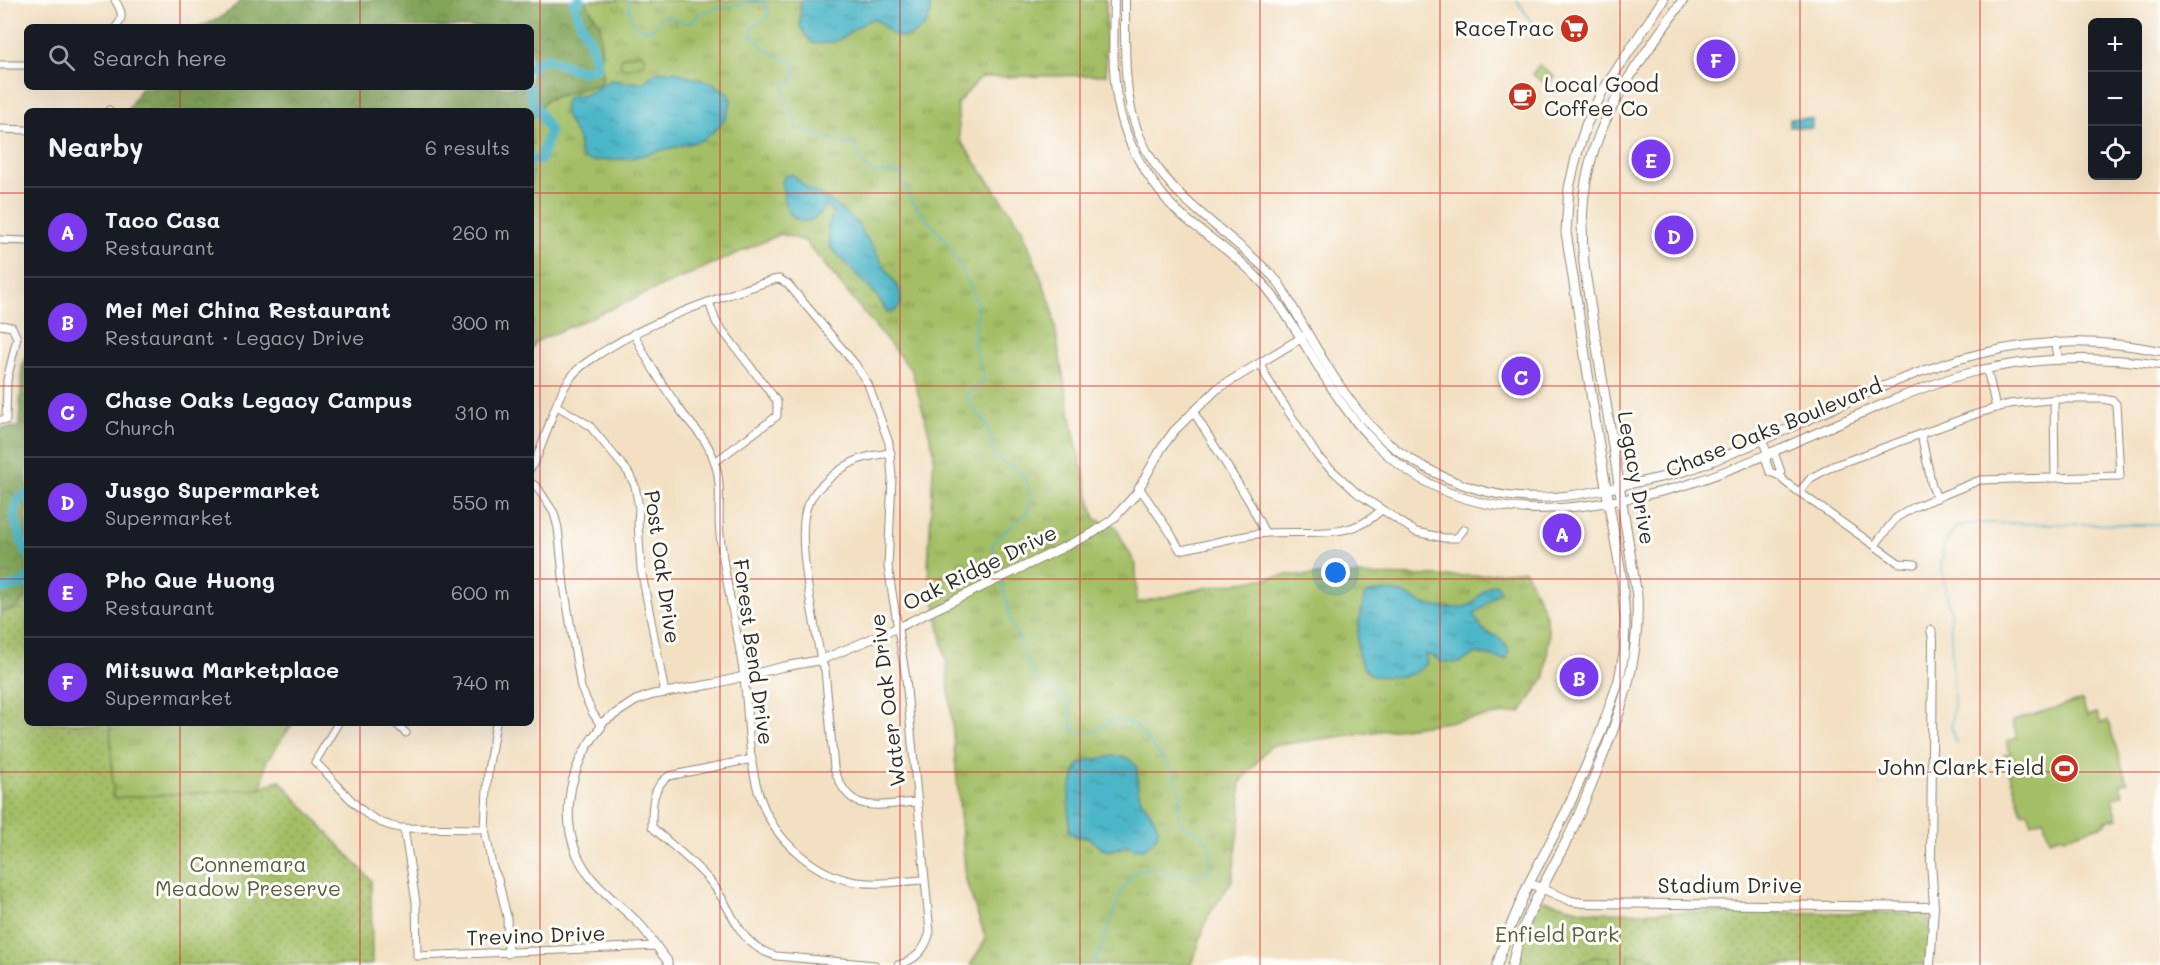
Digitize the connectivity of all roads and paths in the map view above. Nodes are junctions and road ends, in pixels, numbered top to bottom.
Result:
1 (115, 0) edge
2 (1114, 0) edge
3 (1125, 0) edge
4 (1683, 0) edge
5 (1662, 2) edge
6 (1668, 22) junction
7 (118, 24) edge
8 (0, 65) edge
9 (24, 65) edge
10 (1602, 92) junction
11 (1615, 100) junction
12 (1131, 113) junction
13 (1120, 116) junction
14 (0, 129) edge
15 (24, 130) edge
16 (1148, 154) junction
17 (1138, 159) junction
18 (1566, 232) junction
19 (1581, 232) junction
20 (0, 240) edge
21 (24, 241) edge
22 (709, 302) junction
23 (0, 325) edge
24 (1594, 330) junction
25 (634, 333) junction
26 (1308, 333) junction
27 (1581, 333) junction
28 (1300, 340) junction
29 (2055, 342) junction
30 (2160, 351) edge
31 (1983, 353) junction
32 (2058, 360) junction
33 (1260, 363) junction
34 (2158, 365) edge
35 (1987, 369) junction
36 (2054, 399) junction
37 (557, 406) junction
38 (1996, 408) junction
39 (1193, 411) junction
40 (3, 420) edge
41 (1921, 434) junction
42 (1762, 440) junction
43 (1383, 444) junction
44 (891, 453) junction
45 (1768, 454) junction
46 (534, 462) edge
47 (715, 462) junction
48 (2055, 478) junction
49 (534, 485) edge
50 (1139, 487) junction
51 (1618, 487) junction
52 (1606, 490) junction
53 (1799, 492) junction
54 (1517, 498) junction
55 (1937, 498) junction
56 (1621, 500) junction
57 (1609, 502) junction
58 (1515, 509) junction
59 (1382, 510) junction
60 (1464, 529) dead end
61 (1265, 533) junction
62 (1875, 545) junction
63 (1915, 564) dead end
64 (897, 628) junction
65 (1931, 630) dead end
66 (1624, 643) junction
67 (1636, 646) junction
68 (821, 660) junction
69 (744, 677) junction
70 (665, 693) junction
71 (600, 724) junction
72 (336, 726) edge
73 (398, 726) edge
74 (495, 726) edge
75 (406, 733) dead end
76 (1600, 734) junction
77 (1610, 739) junction
78 (752, 759) junction
79 (917, 802) junction
80 (404, 828) junction
81 (484, 829) junction
82 (923, 880) junction
83 (1529, 883) junction
84 (1541, 889) junction
85 (1934, 907) junction
86 (656, 946) junction
87 (508, 954) junction
88 (837, 963) edge
89 (668, 965) edge
90 (875, 965) edge
91 (898, 965) edge
92 (1497, 965) edge
93 (1512, 965) edge
94 (1930, 965) edge

1 - 7 street
2 - 13 street, Chase Oaks Boulevard
3 - 12 street, Chase Oaks Boulevard
4 - 6 main road, Legacy Drive
5 - 6 main road
5 - 10 main road, Legacy Drive
6 - 11 main road, Legacy Drive
8 - 9 street
10 - 11 main road
10 - 18 main road, Legacy Drive
11 - 19 main road, Legacy Drive
12 - 13 street
12 - 16 street, Chase Oaks Boulevard
13 - 17 street, Chase Oaks Boulevard
14 - 15 street
16 - 17 street
16 - 26 street, Chase Oaks Boulevard
17 - 28 street, Chase Oaks Boulevard
18 - 19 main road
18 - 27 main road, Legacy Drive
19 - 24 main road, Legacy Drive
20 - 21 street
22 - 25 street
22 - 44 street, Water Oak Drive
22 - 47 street
23 - 40 street
24 - 27 main road
24 - 51 main road, Legacy Drive
25 - 37 street
25 - 47 street, Forest Bend Drive
26 - 28 street, Oak Ridge Drive
26 - 43 street, Chase Oaks Boulevard
27 - 52 main road, Legacy Drive
28 - 33 street, Oak Ridge Drive
28 - 43 street, Chase Oaks Boulevard
29 - 30 street, Chase Oaks Boulevard
29 - 31 street, Chase Oaks Boulevard
29 - 32 street
30 - 34 street
31 - 35 street
31 - 42 street, Chase Oaks Boulevard
32 - 34 street, Chase Oaks Boulevard
32 - 35 street, Chase Oaks Boulevard
33 - 39 street, Oak Ridge Drive
33 - 59 street
35 - 38 street
35 - 45 street, Chase Oaks Boulevard
36 - 38 street
36 - 48 street
36 - 48 street
37 - 46 street
37 - 70 street, Post Oak Drive
38 - 41 street
39 - 50 street, Oak Ridge Drive
39 - 61 street
41 - 53 street
41 - 55 street
42 - 45 street
42 - 51 street, Chase Oaks Boulevard
43 - 54 street, Chase Oaks Boulevard
43 - 58 street, Chase Oaks Boulevard
44 - 64 street, Water Oak Drive
44 - 68 street
45 - 53 street
45 - 56 street, Chase Oaks Boulevard
47 - 69 street, Forest Bend Drive
48 - 55 street
49 - 71 street
50 - 61 street
50 - 64 street, Oak Ridge Drive
51 - 52 street, Chase Oaks Boulevard
51 - 56 main road, Legacy Drive
52 - 54 street, Chase Oaks Boulevard
52 - 57 main road, Legacy Drive
53 - 62 street
54 - 58 street
55 - 62 street
56 - 57 street, Chase Oaks Boulevard
56 - 67 main road, Legacy Drive
57 - 58 street, Chase Oaks Boulevard
57 - 66 main road, Legacy Drive
59 - 60 street
59 - 61 street
62 - 63 street
64 - 68 street, Oak Ridge Drive
64 - 79 street, Water Oak Drive
65 - 85 street
66 - 67 main road
66 - 76 main road, Legacy Drive
67 - 77 main road, Legacy Drive
68 - 69 street, Oak Ridge Drive
68 - 79 street
69 - 70 street, Oak Ridge Drive
69 - 78 street, Forest Bend Drive
70 - 71 street, Oak Ridge Drive
71 - 86 street
72 - 80 street
73 - 75 street
74 - 81 street
76 - 77 main road
76 - 83 main road, Legacy Drive
77 - 84 main road, Legacy Drive
78 - 82 street, Forest Bend Drive
78 - 88 street
79 - 82 street, Water Oak Drive
80 - 81 street
80 - 87 street, Trevino Drive
81 - 87 street
82 - 91 street, Water Oak Drive
83 - 84 street, Stadium Drive
83 - 92 main road, Legacy Drive
84 - 85 street, Stadium Drive
84 - 93 main road, Legacy Drive
85 - 94 street
86 - 87 street, Trevino Drive
86 - 89 street
88 - 90 street

